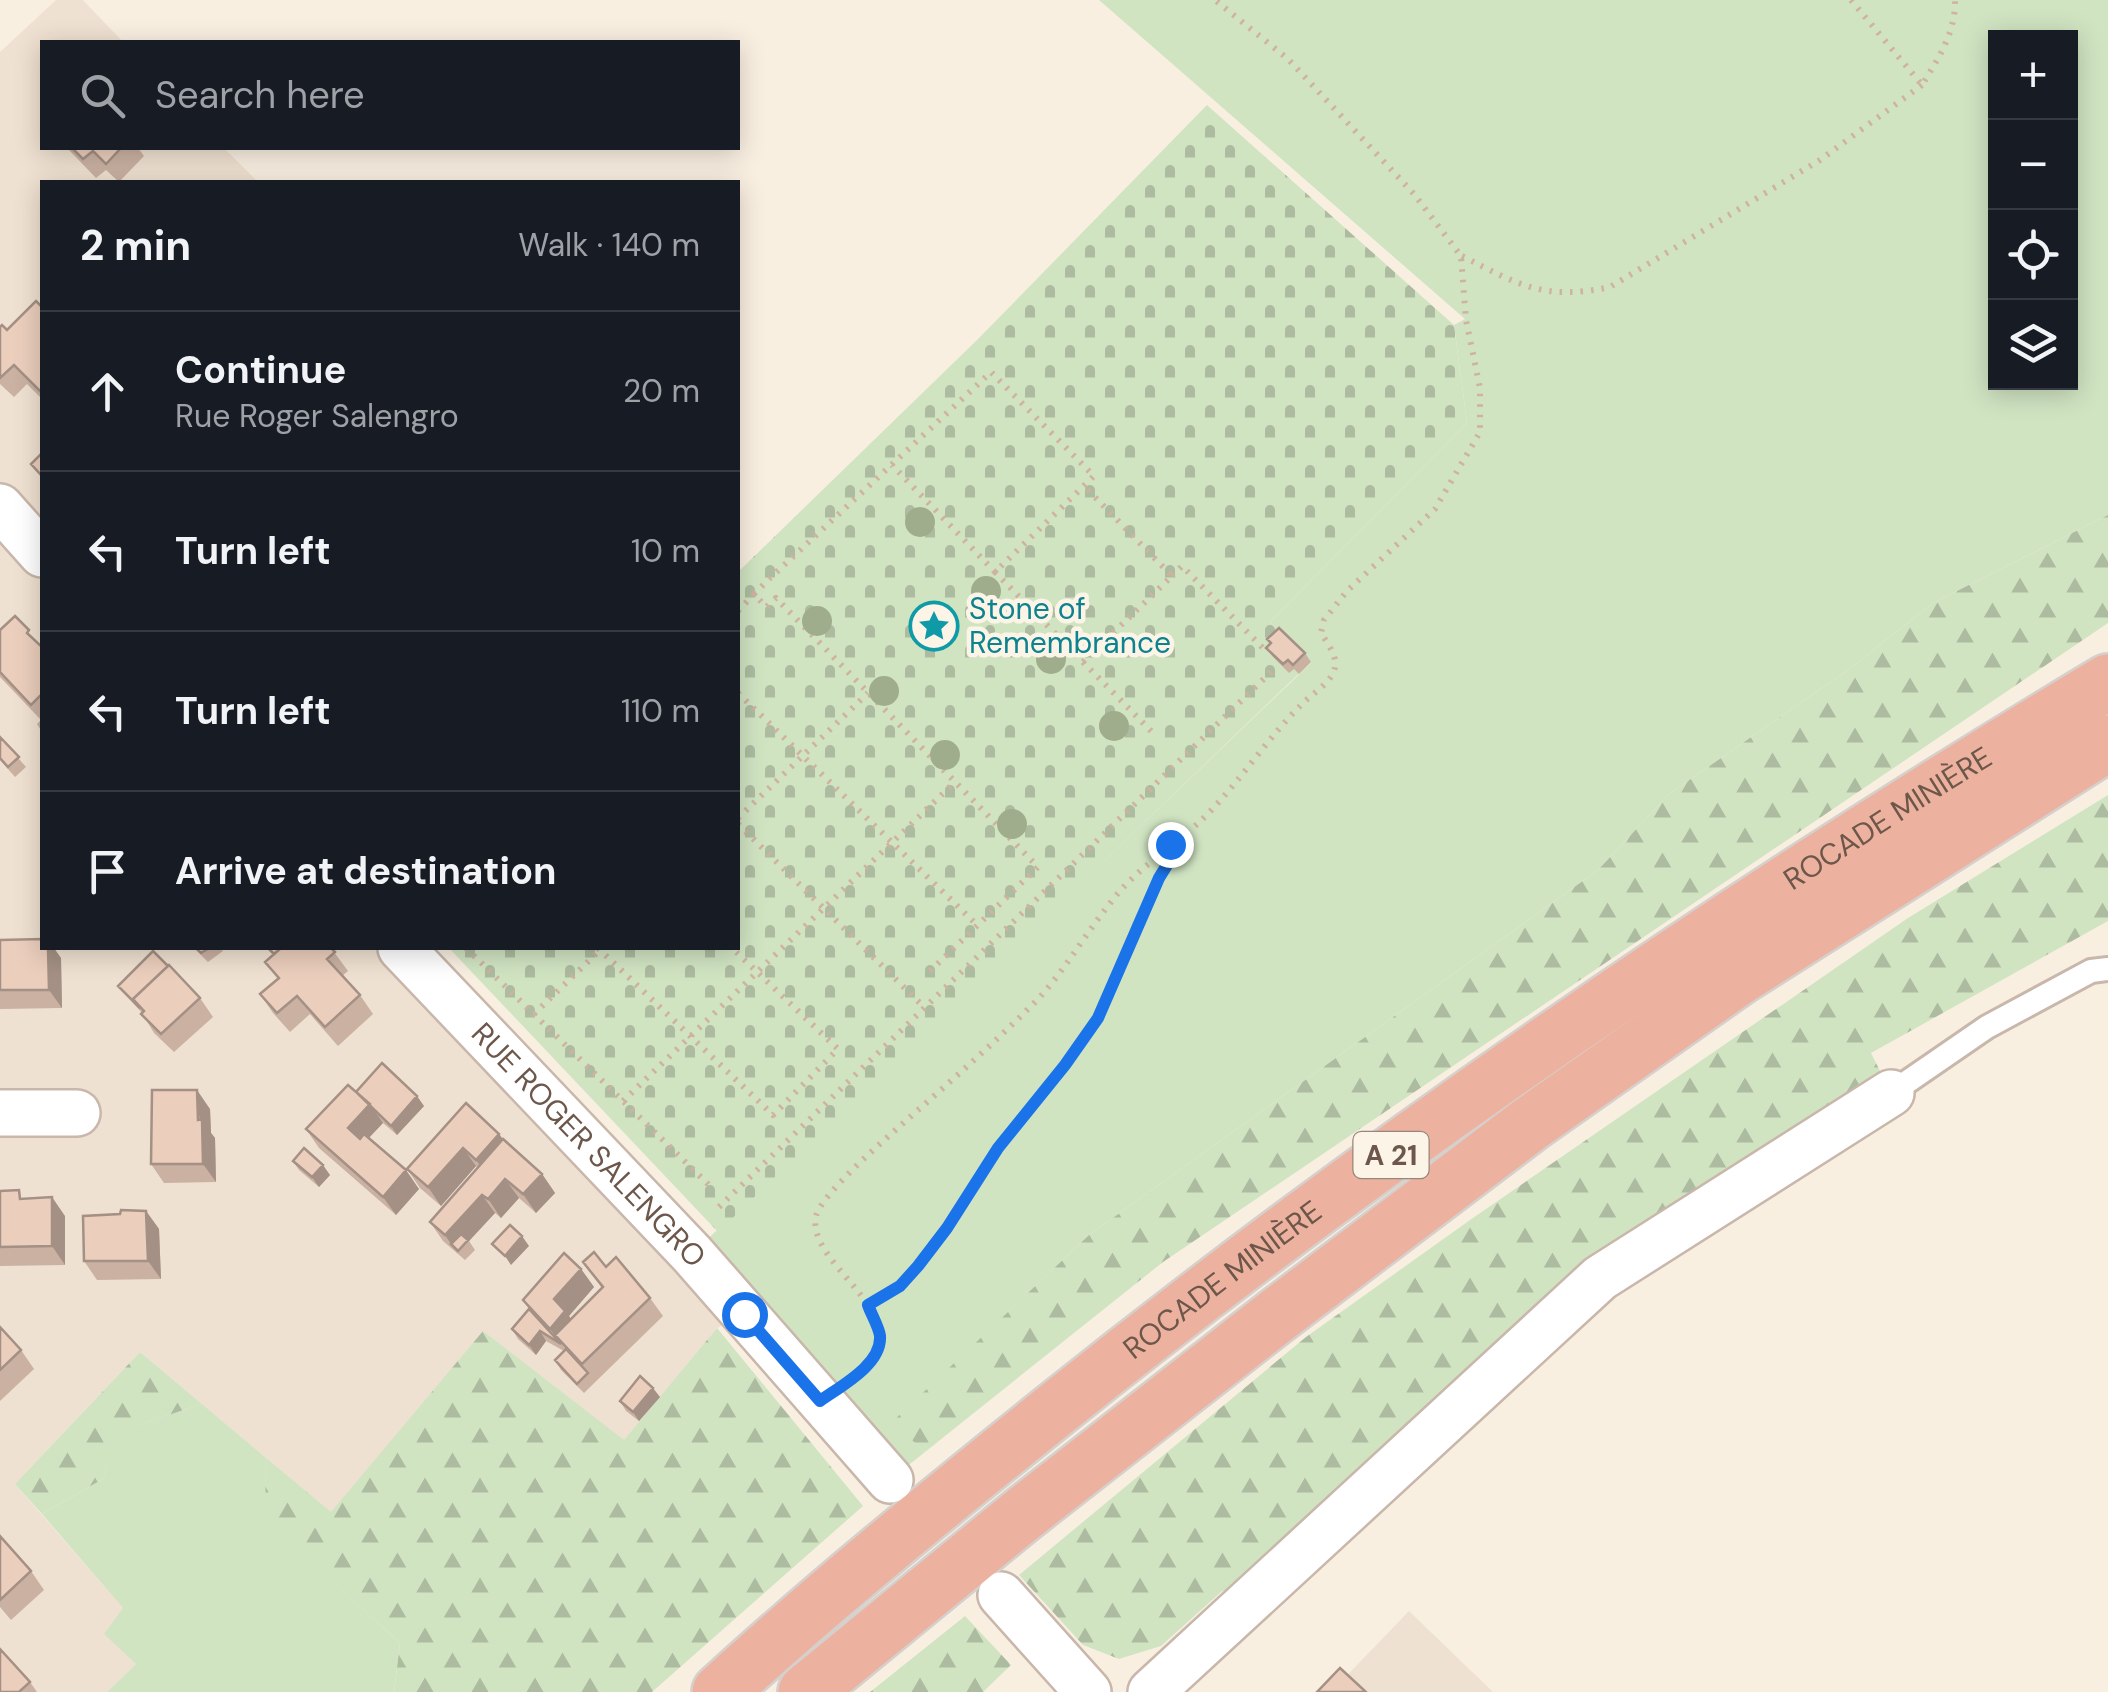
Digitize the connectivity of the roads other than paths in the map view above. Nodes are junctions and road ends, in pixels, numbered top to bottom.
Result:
1 (0, 507) edge
2 (40, 552) edge
3 (2108, 682) edge
4 (2108, 743) edge
5 (404, 950) edge
6 (2108, 969) edge
7 (1891, 1092) joint
8 (0, 1113) edge
9 (77, 1113) dead end
10 (890, 1480) dead end
11 (1001, 1595) dead end
12 (720, 1692) edge
13 (806, 1692) edge
14 (1088, 1692) edge
15 (1152, 1692) edge

1 - 2 street
3 - 12 highway, ROCADE MINIÈRE / A 21
4 - 13 highway, ROCADE MINIÈRE / A 21
5 - 10 street, RUE ROGER SALENGRO
6 - 7 lane
7 - 15 street
8 - 9 street
11 - 14 street

